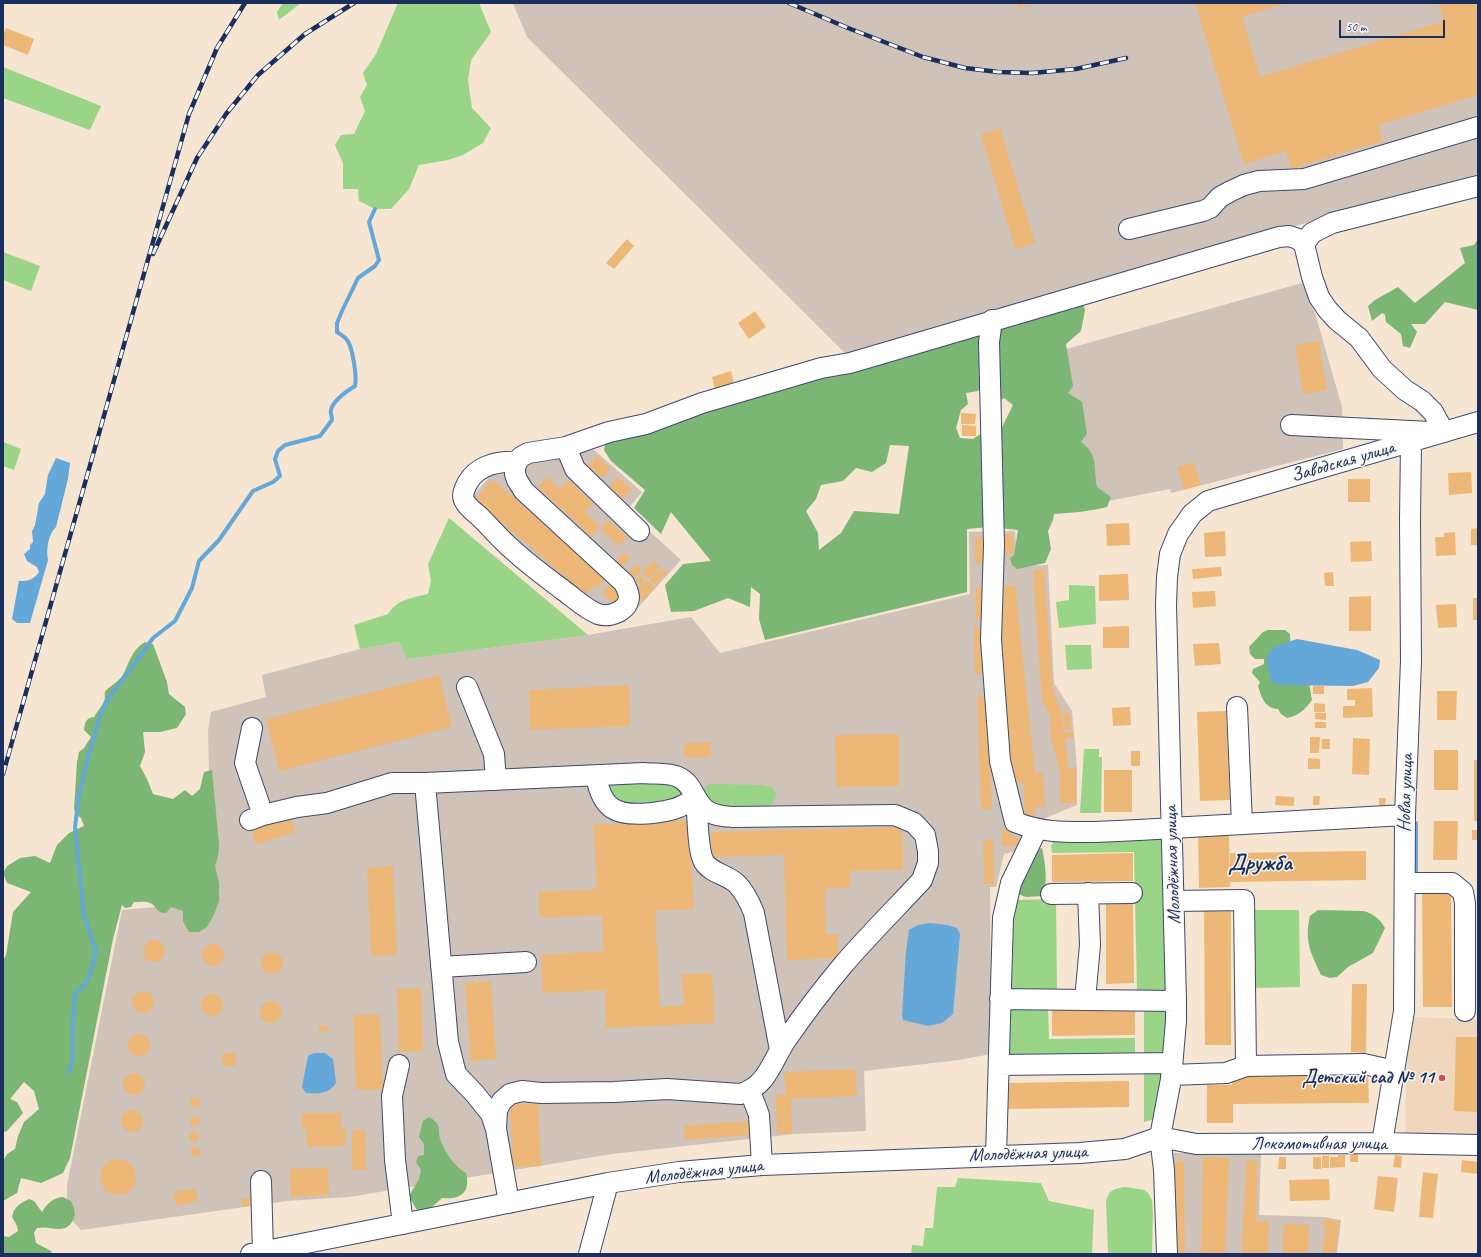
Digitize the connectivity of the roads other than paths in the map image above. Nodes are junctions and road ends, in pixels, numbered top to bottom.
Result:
1 (1478, 127) edge
2 (1478, 186) edge
3 (1129, 229) dead end
4 (1304, 244) junction
5 (992, 320) junction
6 (1478, 422) edge
7 (1291, 425) dead end
8 (1444, 432) junction
9 (1411, 442) junction
10 (566, 447) junction
11 (517, 462) junction
12 (1208, 501) joint
13 (639, 531) dead end
14 (467, 686) dead end
15 (1237, 707) dead end
16 (252, 728) dead end
17 (596, 776) junction
18 (496, 780) junction
19 (425, 783) junction
20 (696, 798) junction
21 (1405, 815) junction
22 (1242, 824) junction
23 (1171, 828) junction
24 (1037, 829) junction
25 (1405, 882) junction
26 (1088, 893) junction
27 (1132, 893) dead end
28 (1050, 894) dead end
29 (1174, 901) junction
30 (526, 962) dead end
31 (441, 967) junction
32 (1000, 999) junction
33 (1085, 1000) junction
34 (1176, 1000) junction
35 (1465, 1011) dead end
36 (780, 1050) junction
37 (399, 1065) dead end
38 (999, 1065) junction
39 (1246, 1066) junction
40 (1171, 1069) junction
41 (1394, 1071) junction
42 (750, 1091) junction
43 (496, 1129) junction
44 (1160, 1137) junction
45 (1382, 1143) junction
46 (1478, 1145) edge
47 (996, 1156) junction
48 (762, 1165) junction
49 (261, 1181) dead end
50 (608, 1183) junction
51 (509, 1203) junction
52 (403, 1224) junction
53 (257, 1253) edge
54 (589, 1254) edge
55 (1167, 1254) edge

1 - 3 street
2 - 4 street
4 - 5 street
4 - 8 street
5 - 10 street
5 - 24 street
6 - 8 street, Заводская улица
7 - 8 street
8 - 9 street, Заводская улица
9 - 12 street, Заводская улица
9 - 21 street, Новая улица
10 - 11 street
10 - 13 street
11 - 11 street
12 - 23 street, Молодёжная улица
14 - 18 street
15 - 22 street
16 - 19 street
17 - 18 street
17 - 20 street
17 - 20 street
18 - 19 street
19 - 31 street
20 - 36 street
20 - 36 street
21 - 22 street
21 - 25 street, Новая улица
22 - 23 street
23 - 24 street
23 - 29 street, Молодёжная улица
24 - 32 street
25 - 35 street
25 - 41 street, Новая улица
26 - 27 street
26 - 28 street
26 - 33 street
29 - 34 street, Молодёжная улица
29 - 39 street
30 - 31 street
31 - 43 street
32 - 33 street
32 - 38 street
33 - 34 street
34 - 40 street, Молодёжная улица
36 - 42 street
37 - 52 street
38 - 40 street
38 - 47 street
39 - 40 street
39 - 41 street
40 - 44 street, Молодёжная улица
41 - 45 street, Новая улица
42 - 43 street
42 - 48 street
43 - 51 street
44 - 45 street, Локомотивная улица
44 - 47 street, Молодёжная улица
44 - 55 street
45 - 46 street, Локомотивная улица
47 - 48 street, Молодёжная улица
48 - 50 street, Молодёжная улица
49 - 53 street
50 - 51 street, Молодёжная улица
50 - 54 street
51 - 52 street, Молодёжная улица
52 - 53 street, Молодёжная улица

